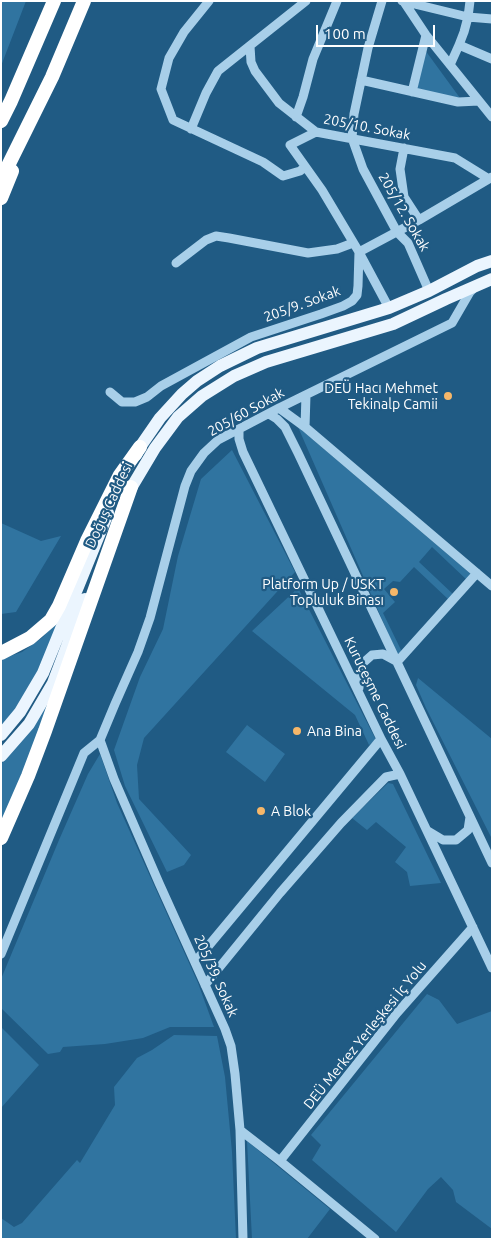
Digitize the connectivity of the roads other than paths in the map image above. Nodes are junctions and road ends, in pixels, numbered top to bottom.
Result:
1 (54, 1) edge
2 (84, 1) edge
3 (209, 1) edge
4 (337, 1) edge
5 (382, 1) edge
6 (470, 1) edge
7 (304, 2) edge
8 (403, 2) edge
9 (468, 16) junction
10 (492, 19) edge
11 (426, 35) junction
12 (460, 45) junction
13 (250, 46) junction
14 (492, 59) edge
15 (450, 65) junction
16 (52, 77) junction
17 (361, 80) junction
18 (412, 92) junction
19 (479, 101) junction
20 (296, 117) junction
21 (492, 117) edge
22 (1, 121) edge
23 (191, 129) junction
24 (316, 132) junction
25 (352, 138) junction
26 (404, 148) junction
27 (305, 167) junction
28 (1, 180) edge
29 (491, 181) edge
30 (1, 198) edge
31 (419, 220) junction
32 (397, 232) junction
33 (353, 243) junction
34 (359, 252) junction
35 (492, 261) edge
36 (176, 263) dead end
37 (492, 279) edge
38 (478, 285) junction
39 (429, 291) junction
40 (446, 298) junction
41 (462, 305) junction
42 (389, 308) junction
43 (110, 392) dead end
44 (306, 395) junction
45 (279, 408) junction
46 (268, 414) junction
47 (304, 427) junction
48 (239, 430) junction
49 (140, 447) junction
50 (131, 487) junction
51 (477, 573) junction
52 (492, 586) edge
53 (1, 652) edge
54 (397, 662) junction
55 (360, 693) junction
56 (1, 735) edge
57 (381, 739) junction
58 (100, 740) junction
59 (1, 756) edge
60 (400, 774) junction
61 (470, 816) junction
62 (428, 831) junction
63 (1, 838) edge
64 (492, 863) edge
65 (473, 928) junction
66 (1, 954) edge
67 (195, 962) junction
68 (492, 968) edge
69 (205, 985) junction
70 (240, 1130) junction
71 (280, 1161) junction
72 (243, 1239) edge
73 (375, 1239) edge

1 - 22 highway
2 - 16 highway
3 - 23 street
4 - 20 street
5 - 17 street, 205/12. Sokak
6 - 9 street
7 - 13 street
8 - 9 street
8 - 11 street
9 - 10 street
9 - 12 street
11 - 15 street
11 - 18 street
12 - 14 street
12 - 15 street
13 - 20 street, 205/10. Sokak
13 - 23 street
15 - 19 street
16 - 28 highway
16 - 30 highway
17 - 18 street
17 - 25 street, 205/12. Sokak
18 - 19 street
19 - 21 street
20 - 24 street, 205/10. Sokak
23 - 27 street
24 - 25 street, 205/10. Sokak
24 - 27 street
25 - 26 street, 205/10. Sokak
25 - 32 street, 205/12. Sokak
26 - 29 street, 205/10. Sokak
26 - 31 street
27 - 33 street
29 - 31 street
31 - 32 street
32 - 34 street
32 - 39 street, 205/12. Sokak
33 - 34 street
33 - 36 street
34 - 42 street
34 - 43 street, 205/9. Sokak
35 - 39 main road, Doğuş Caddesi
37 - 38 main road, Doğuş Caddesi
38 - 40 main road, Doğuş Caddesi
38 - 41 street, 205/60 Sokak
39 - 42 main road, Doğuş Caddesi
40 - 41 street
40 - 50 main road, Doğuş Caddesi
41 - 44 street, 205/60 Sokak
42 - 49 main road, Doğuş Caddesi
44 - 45 street, 205/60 Sokak
44 - 47 street
45 - 46 street, 205/60 Sokak
45 - 47 street
46 - 48 street, 205/60 Sokak
46 - 54 street
47 - 51 street
48 - 55 street, Kuruçeşme Caddesi
48 - 58 street, 205/60 Sokak
49 - 53 highway
49 - 56 main road, Doğuş Caddesi
50 - 59 main road, Doğuş Caddesi
50 - 63 highway
51 - 52 street
51 - 54 street
54 - 55 street
54 - 61 street
55 - 57 street, Kuruçeşme Caddesi
57 - 60 street, Kuruçeşme Caddesi
57 - 67 street
58 - 66 street
58 - 67 street, 205/39. Sokak
60 - 62 street, Kuruçeşme Caddesi
60 - 69 street
61 - 62 street
61 - 64 street
62 - 65 street, Kuruçeşme Caddesi
65 - 68 street, Kuruçeşme Caddesi
65 - 71 street, DEÜ Merkez Yerleşkesi İç Yolu
67 - 69 street, 205/39. Sokak
69 - 70 street, 205/39. Sokak
70 - 71 street
70 - 72 street, 205/39. Sokak
71 - 73 street

